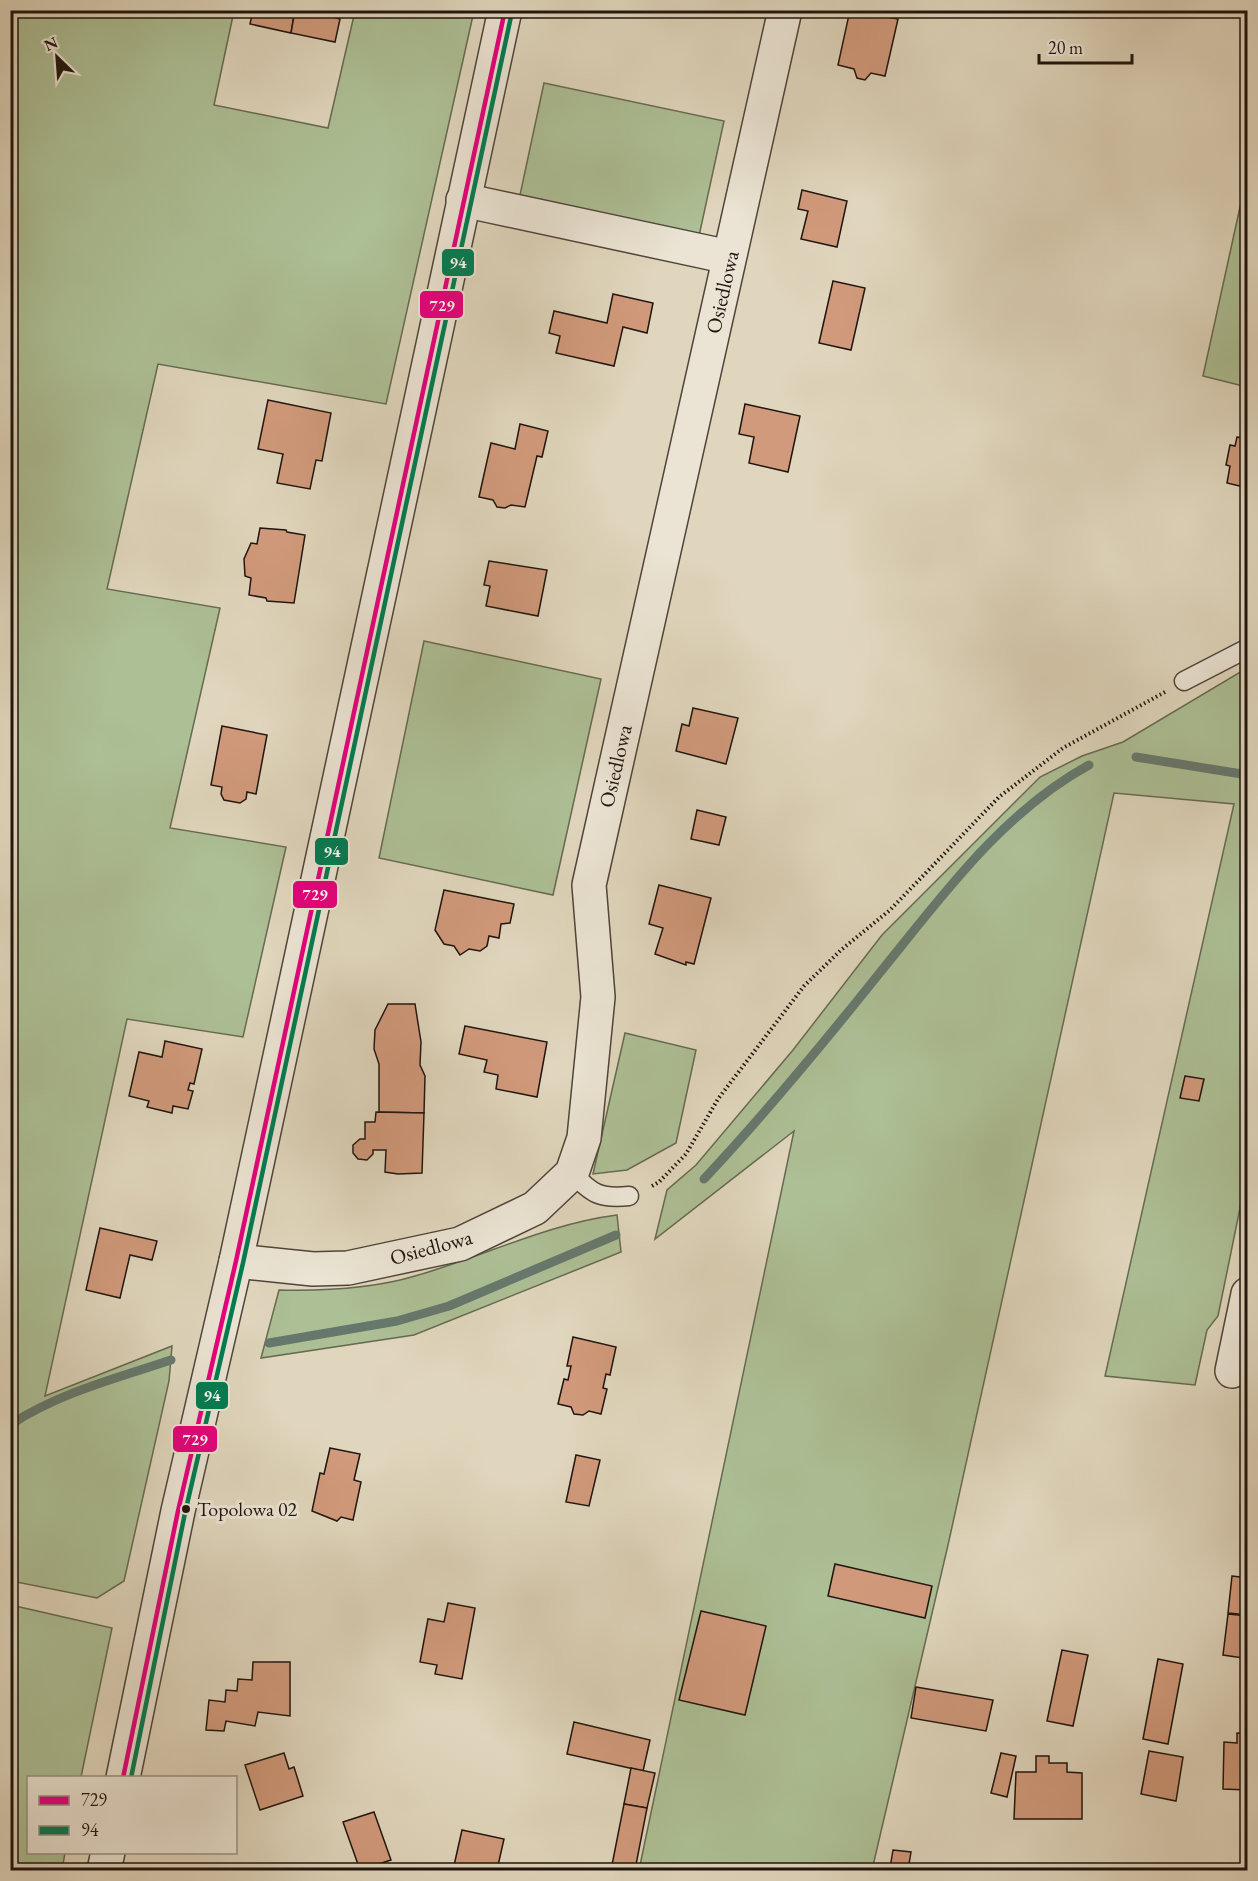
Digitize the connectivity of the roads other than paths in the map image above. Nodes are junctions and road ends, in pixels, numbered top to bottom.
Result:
1 (506, 10) edge
2 (785, 10) edge
3 (463, 200) junction
4 (729, 257) junction
5 (1248, 648) edge
6 (1184, 681) road end
7 (572, 1173) junction
8 (629, 1196) road end
9 (236, 1261) junction
10 (1248, 1294) edge
11 (1232, 1371) dead end
12 (123, 1776) edge
13 (108, 1854) edge
14 (104, 1870) edge

1 - 3 street
2 - 4 street, Osiedlowa
3 - 4 street
3 - 9 street
4 - 7 street, Osiedlowa
5 - 6 lane
7 - 8 lane
7 - 9 street, Osiedlowa
9 - 12 street
10 - 11 street
13 - 14 street

